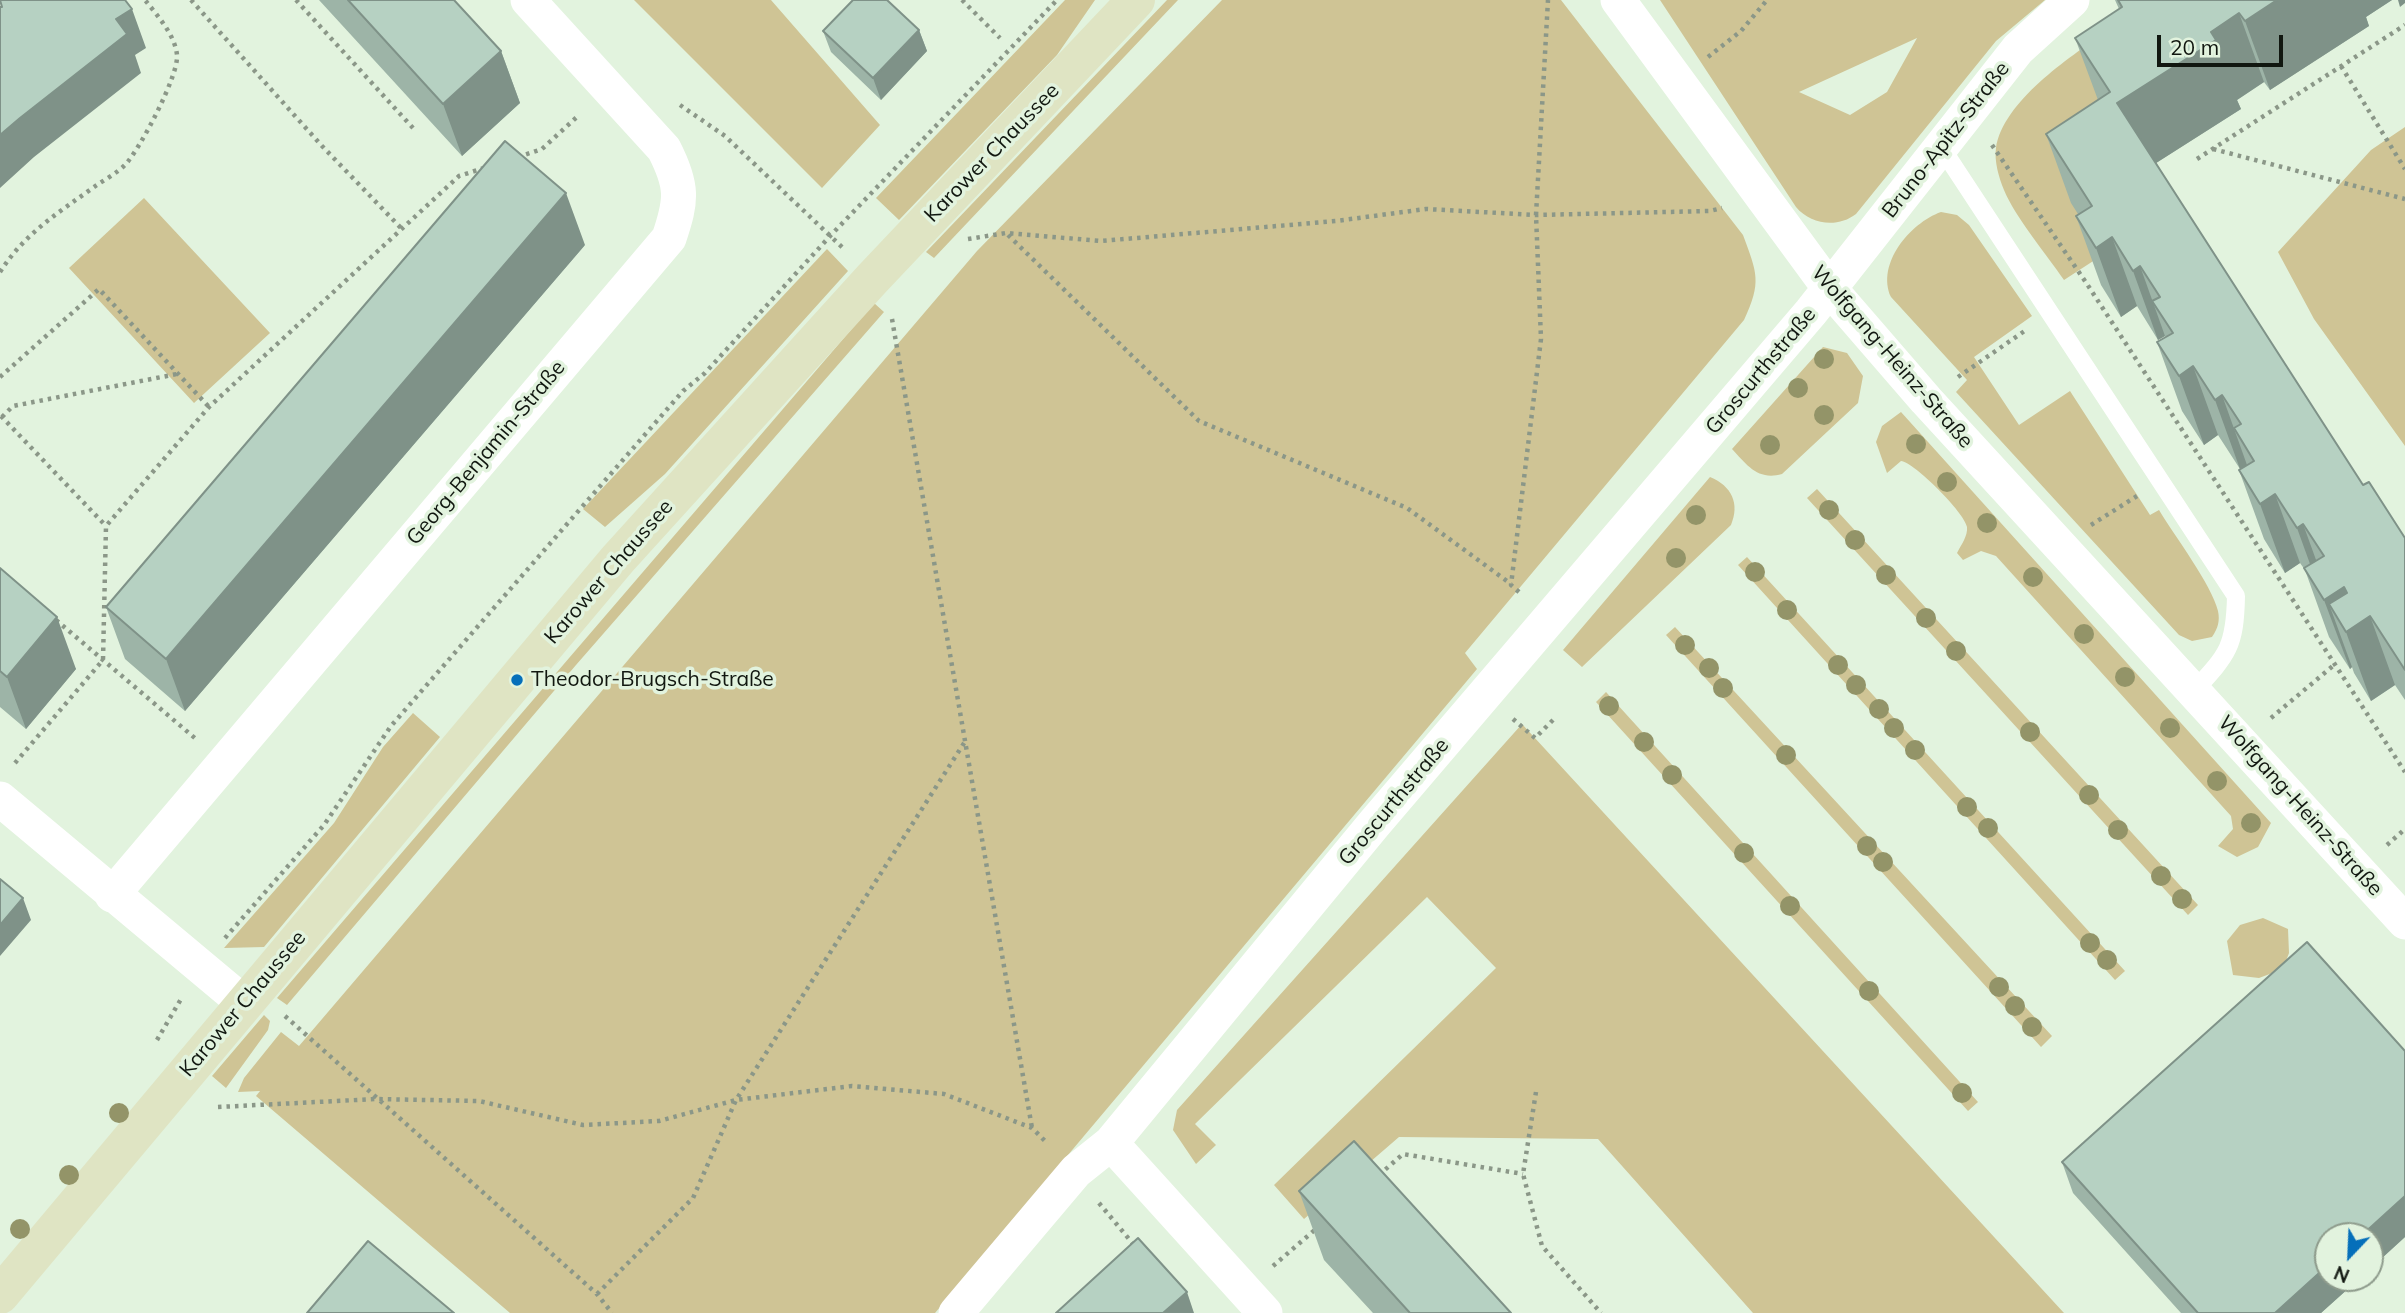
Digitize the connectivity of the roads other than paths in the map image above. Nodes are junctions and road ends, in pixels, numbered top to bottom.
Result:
1 (528, 0) edge
2 (1136, 0) edge
3 (1618, 0) edge
4 (2072, 0) edge
5 (1941, 147) junction
6 (1830, 289) junction
7 (2194, 691) junction
8 (0, 799) edge
9 (112, 894) junction
10 (2405, 922) edge
11 (244, 1003) junction
12 (1111, 1143) junction
13 (0, 1295) edge
14 (1255, 1301) edge
15 (956, 1313) edge

1 - 9 street, Georg-Benjamin-Straße
2 - 11 main road, Karower Chaussee
3 - 6 street, Wolfgang-Heinz-Straße
4 - 5 street, Bruno-Apitz-Straße
5 - 6 street, Bruno-Apitz-Straße
5 - 7 lane
6 - 7 street, Wolfgang-Heinz-Straße
6 - 12 street, Groscurthstraße
7 - 10 street, Wolfgang-Heinz-Straße
8 - 9 street
9 - 11 street
11 - 13 main road, Karower Chaussee
12 - 14 street
12 - 15 street, Groscurthstraße

